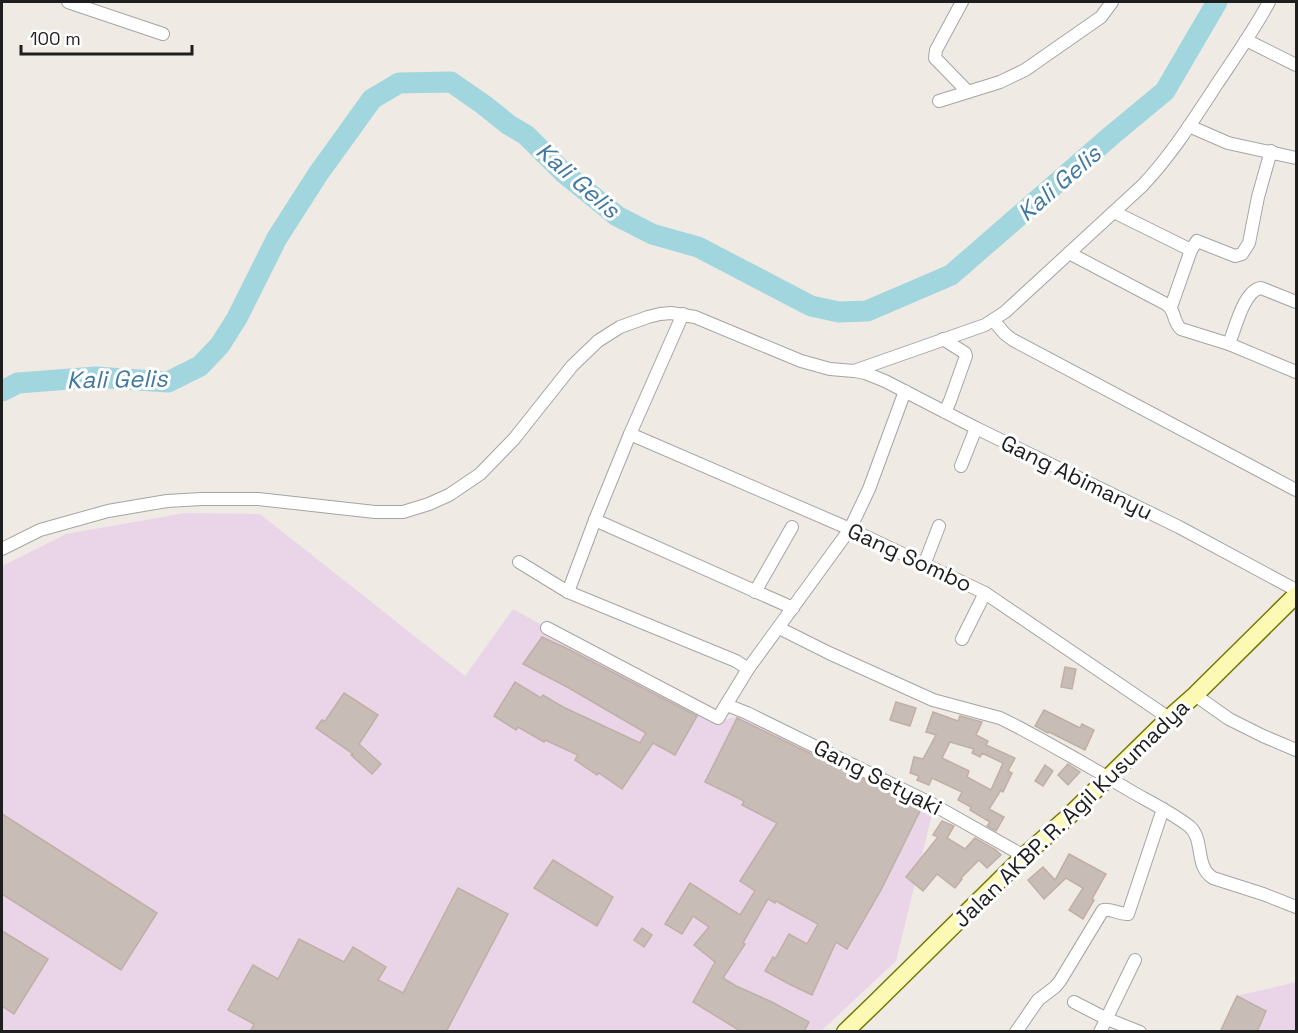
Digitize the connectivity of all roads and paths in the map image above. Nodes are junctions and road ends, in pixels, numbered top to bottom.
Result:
1 (68, 2) edge
2 (963, 2) edge
3 (1112, 2) edge
4 (1269, 2) edge
5 (163, 34) dead end
6 (1246, 40) junction
7 (1296, 65) edge
8 (968, 92) junction
9 (939, 100) dead end
10 (1189, 126) junction
11 (1271, 151) junction
12 (1296, 158) edge
13 (1114, 212) junction
14 (1191, 250) junction
15 (1069, 253) junction
16 (1296, 302) edge
17 (1171, 307) junction
18 (684, 314) junction
19 (993, 320) junction
20 (943, 339) junction
21 (1228, 344) junction
22 (854, 371) junction
23 (1296, 372) edge
24 (904, 391) junction
25 (945, 412) junction
26 (976, 428) junction
27 (630, 434) junction
28 (961, 466) dead end
29 (1296, 490) edge
30 (595, 520) junction
31 (939, 526) dead end
32 (792, 527) dead end
33 (850, 529) junction
34 (2, 549) edge
35 (519, 562) dead end
36 (924, 565) junction
37 (1296, 590) edge
38 (568, 592) junction
39 (755, 592) junction
40 (985, 593) junction
41 (1293, 604) edge
42 (793, 608) junction
43 (547, 628) dead end
44 (779, 628) junction
45 (962, 639) dead end
46 (748, 669) junction
47 (1195, 695) junction
48 (728, 705) junction
49 (1169, 718) junction
50 (1296, 750) edge
51 (1108, 777) junction
52 (1163, 809) junction
53 (1024, 856) junction
54 (1296, 907) edge
55 (1134, 960) dead end
56 (1074, 1002) dead end
57 (1107, 1019) junction
58 (845, 1032) edge
59 (1016, 1032) edge
60 (1100, 1032) edge
61 (1140, 1032) edge

1 - 5 street
2 - 8 street
3 - 8 street
4 - 6 street
6 - 7 street
6 - 10 street
8 - 9 street
10 - 11 street
10 - 13 street
11 - 12 street
11 - 14 street
13 - 14 street
13 - 15 street
14 - 17 street
15 - 17 street
15 - 19 street
16 - 21 street
17 - 21 street
18 - 22 street, Gang Abimanyu
18 - 27 street
18 - 34 street
19 - 20 street
19 - 29 street
20 - 22 street
20 - 25 street
21 - 23 street
22 - 24 street, Gang Abimanyu
24 - 25 street, Gang Abimanyu
24 - 33 street
25 - 26 street, Gang Abimanyu
26 - 28 street
26 - 37 street, Gang Abimanyu
27 - 30 street
27 - 33 street, Gang Sombo
30 - 38 street
30 - 39 street
31 - 36 street
32 - 39 street
33 - 36 street, Gang Sombo
33 - 42 street
35 - 38 street
36 - 40 street, Gang Sombo
38 - 46 street
39 - 42 street
40 - 45 street
40 - 49 street, Gang Sombo
41 - 47 main road, Jalan AKBP. R. Agil Kusumadya
42 - 44 street
43 - 48 street
44 - 46 street
44 - 51 street
46 - 48 street
47 - 49 main road, Jalan AKBP. R. Agil Kusumadya
47 - 50 street
48 - 53 street, Gang Setyaki
49 - 51 main road, Jalan AKBP. R. Agil Kusumadya
51 - 52 street
51 - 53 main road, Jalan AKBP. R. Agil Kusumadya
52 - 54 street
52 - 59 street
53 - 58 main road, Jalan AKBP. R. Agil Kusumadya
55 - 57 street
56 - 57 street
57 - 60 street
57 - 61 street

